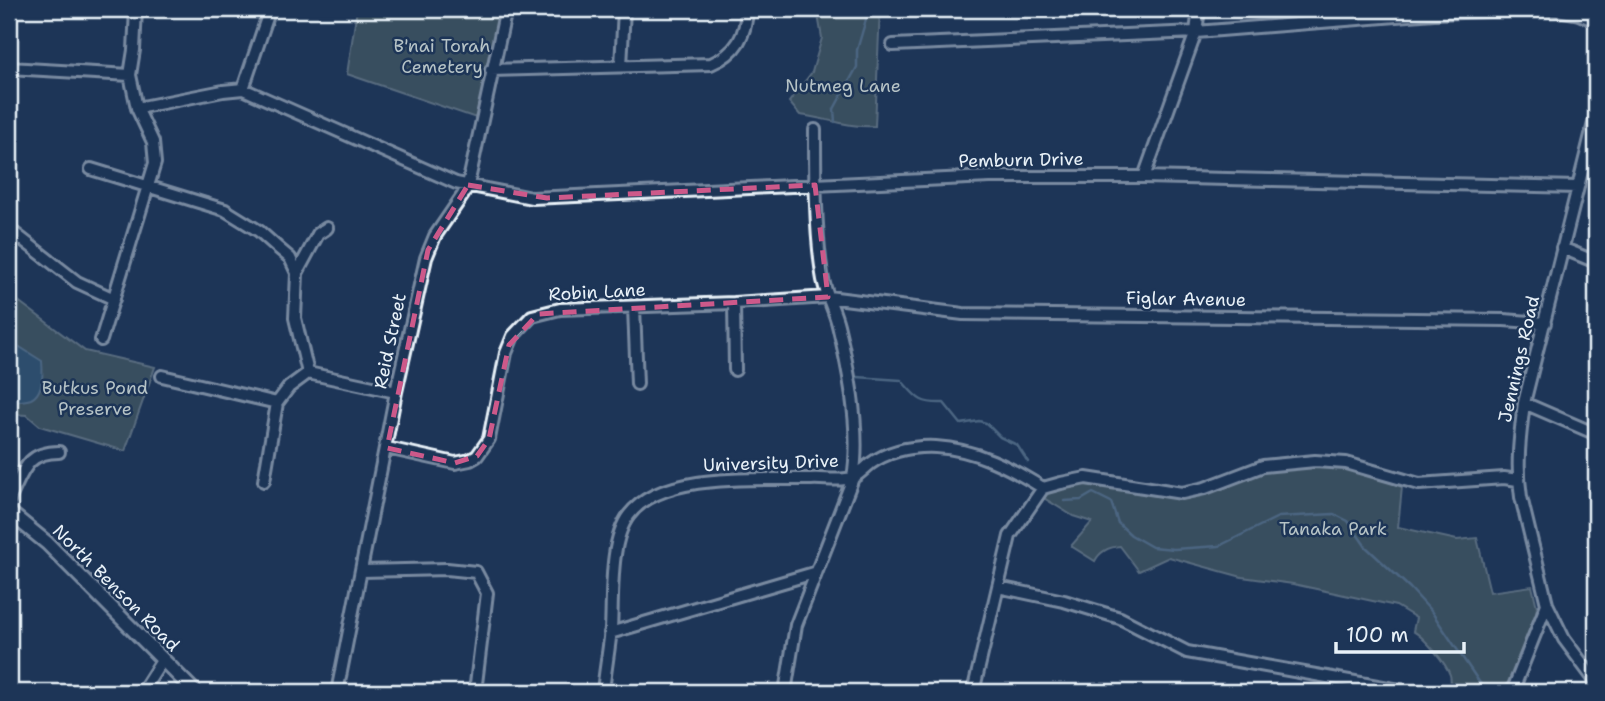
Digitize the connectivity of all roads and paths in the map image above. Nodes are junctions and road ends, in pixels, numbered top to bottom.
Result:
1 (136, 9) edge
2 (270, 9) edge
3 (506, 9) edge
4 (624, 9) edge
5 (747, 9) edge
6 (1199, 9) edge
7 (1596, 22) edge
8 (1196, 32) junction
9 (893, 45) dead end
10 (621, 66) junction
11 (9, 68) edge
12 (491, 70) junction
13 (130, 75) junction
14 (243, 89) junction
15 (137, 108) junction
16 (1596, 115) edge
17 (815, 130) dead end
18 (91, 169) dead end
19 (1144, 177) junction
20 (468, 185) junction
21 (815, 185) junction
22 (149, 186) junction
23 (1577, 187) junction
24 (327, 228) dead end
25 (9, 229) edge
26 (1562, 248) junction
27 (1596, 262) edge
28 (297, 273) junction
29 (828, 297) junction
30 (114, 299) junction
31 (734, 303) junction
32 (634, 307) junction
33 (1545, 323) junction
34 (101, 340) dead end
35 (735, 370) dead end
36 (308, 373) junction
37 (162, 376) dead end
38 (637, 384) dead end
39 (396, 392) junction
40 (277, 403) junction
41 (1524, 403) junction
42 (1596, 434) edge
43 (387, 448) junction
44 (59, 452) dead end
45 (853, 478) junction
46 (1518, 480) junction
47 (264, 481) dead end
48 (1043, 488) junction
49 (9, 500) edge
50 (9, 512) edge
51 (362, 570) junction
52 (814, 573) junction
53 (998, 587) junction
54 (1547, 604) junction
55 (611, 633) junction
56 (163, 659) junction
57 (1596, 682) edge
58 (142, 692) edge
59 (194, 692) edge
60 (337, 692) edge
61 (475, 692) edge
62 (603, 692) edge
63 (785, 692) edge
64 (973, 692) edge
65 (1410, 692) edge
66 (1512, 692) edge

1 - 13 street
2 - 14 street
3 - 12 street, Reid Street
4 - 10 street
5 - 10 street
6 - 8 street
7 - 8 street
8 - 9 street
8 - 19 street
10 - 12 street
11 - 13 street
12 - 20 street, Reid Street
13 - 15 street
14 - 15 street
14 - 20 street, Pemburn Drive
15 - 22 street
16 - 23 street, Jennings Road
17 - 21 street
18 - 22 street
19 - 21 street, Pemburn Drive
19 - 23 street, Pemburn Drive
20 - 21 street, Pemburn Drive
20 - 39 street, Reid Street
21 - 29 street
22 - 28 street
22 - 30 street
23 - 26 street, Jennings Road
24 - 28 street
25 - 30 street
26 - 27 street
26 - 33 street, Jennings Road
28 - 36 street
29 - 31 street, Robin Lane
29 - 33 street, Figlar Avenue
29 - 45 street
30 - 34 street
31 - 32 street, Robin Lane
31 - 35 street
32 - 38 street
32 - 43 street, Robin Lane
33 - 41 street, Jennings Road
36 - 39 street
36 - 40 street
37 - 40 street
39 - 43 street, Reid Street
40 - 47 street
41 - 42 street
41 - 46 street, Jennings Road
43 - 51 street, Reid Street
44 - 49 street
45 - 48 street
45 - 52 street
45 - 55 street, University Drive
46 - 48 street
46 - 54 street, Jennings Road
48 - 53 street
50 - 56 main road, North Benson Road
51 - 60 street, Reid Street
51 - 61 street
52 - 55 street
52 - 63 street
53 - 64 street
53 - 65 street
54 - 57 street, Jennings Road
54 - 66 street
55 - 62 street, University Drive
56 - 58 street
56 - 59 main road, North Benson Road

